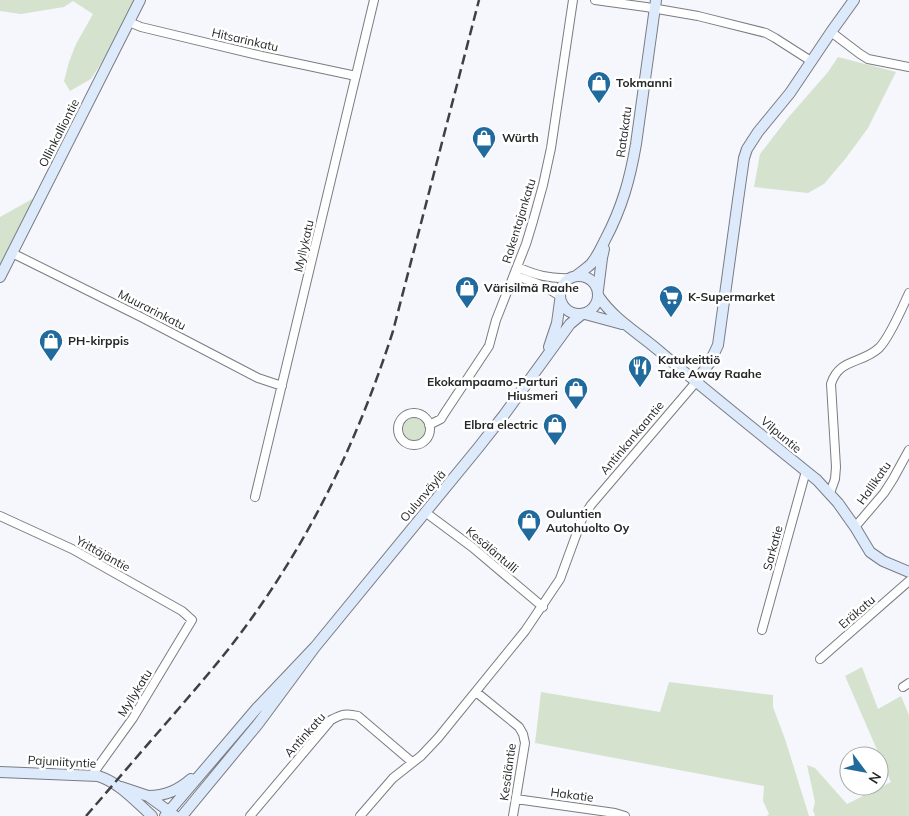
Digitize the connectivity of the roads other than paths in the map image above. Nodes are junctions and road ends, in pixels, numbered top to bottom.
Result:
1 (140, 0) edge
2 (374, 0) edge
3 (573, 0) edge
4 (595, 0) edge
5 (854, 0) edge
6 (655, 4) edge
7 (129, 22) junction
8 (830, 32) junction
9 (811, 61) junction
10 (909, 67) edge
11 (356, 76) junction
12 (608, 234) junction
13 (12, 253) junction
14 (517, 267) junction
15 (514, 275) junction
16 (0, 277) edge
17 (573, 277) junction
18 (909, 293) edge
19 (598, 294) junction
20 (560, 297) junction
21 (583, 314) junction
22 (625, 325) junction
23 (546, 358) junction
24 (696, 382) junction
25 (282, 386) junction
26 (430, 425) junction
27 (909, 450) edge
28 (806, 471) junction
29 (830, 493) junction
30 (255, 497) dead end
31 (425, 512) junction
32 (0, 516) edge
33 (855, 526) junction
34 (909, 572) edge
35 (909, 581) edge
36 (542, 607) junction
37 (192, 620) joint
38 (762, 630) dead end
39 (305, 658) junction
40 (820, 659) dead end
41 (476, 692) junction
42 (222, 749) junction
43 (412, 762) junction
44 (0, 772) edge
45 (92, 775) junction
46 (121, 787) junction
47 (148, 796) junction
48 (516, 798) junction
49 (170, 814) edge
50 (152, 816) edge
51 (182, 816) edge
52 (250, 816) edge
53 (360, 816) edge
54 (512, 816) edge
55 (624, 816) edge

1 - 7 main road, Ollinkalliontie
2 - 11 street, Myllykatu
3 - 14 street, Rakentajankatu
4 - 6 street
5 - 8 main road, Antinkankaantie
6 - 9 street
6 - 12 main road, Ratakatu
7 - 11 street, Hitsarinkatu
7 - 13 main road, Ollinkalliontie
8 - 9 main road, Antinkankaantie
8 - 10 street
9 - 24 main road, Antinkankaantie
11 - 25 street, Myllykatu
12 - 17 main road, Ratakatu
12 - 19 main road, Ratakatu
13 - 16 main road, Ollinkalliontie
13 - 25 street, Muurarinkatu
14 - 15 street, Rakentajankatu
14 - 17 street
15 - 20 street
15 - 26 street, Rakentajankatu
17 - 19 main road
17 - 20 main road
18 - 29 street
19 - 21 main road
19 - 22 main road, Vilpuntie
20 - 21 main road
20 - 23 main road, Oulunväylä
21 - 22 main road, Vilpuntie
21 - 23 main road, Oulunväylä
22 - 24 main road, Vilpuntie
23 - 31 main road, Oulunväylä
24 - 28 main road, Vilpuntie
24 - 36 street, Antinkankaantie
25 - 30 street, Myllykatu
26 - 26 street, Rakentajankatu
27 - 33 street, Hallikatu
28 - 29 main road, Vilpuntie
28 - 38 street, Sarkatie
29 - 33 main road, Vilpuntie
31 - 36 street, Kesäläntulli
31 - 39 main road, Oulunväylä
32 - 37 street, Yrittäjäntie
33 - 34 main road, Vilpuntie
35 - 40 street, Eräkatu
36 - 41 street, Antinkankaantie
37 - 45 street, Myllykatu
39 - 42 main road, Oulunväylä
39 - 51 main road, Oulunväylä
41 - 43 street, Antinkankaantie
41 - 48 street, Kesäläntie
42 - 47 main road
42 - 49 main road, Oulunväylä
43 - 52 street, Antinkatu
43 - 53 street, Antinkankaantie
44 - 45 main road, Pajuniityntie
45 - 46 main road, Pajuniityntie
46 - 47 main road, Pajuniityntie
46 - 50 main road, Pajuniityntie
47 - 49 main road, Pajuniityntie
48 - 54 street, Kesäläntie
48 - 55 street, Hakatie

